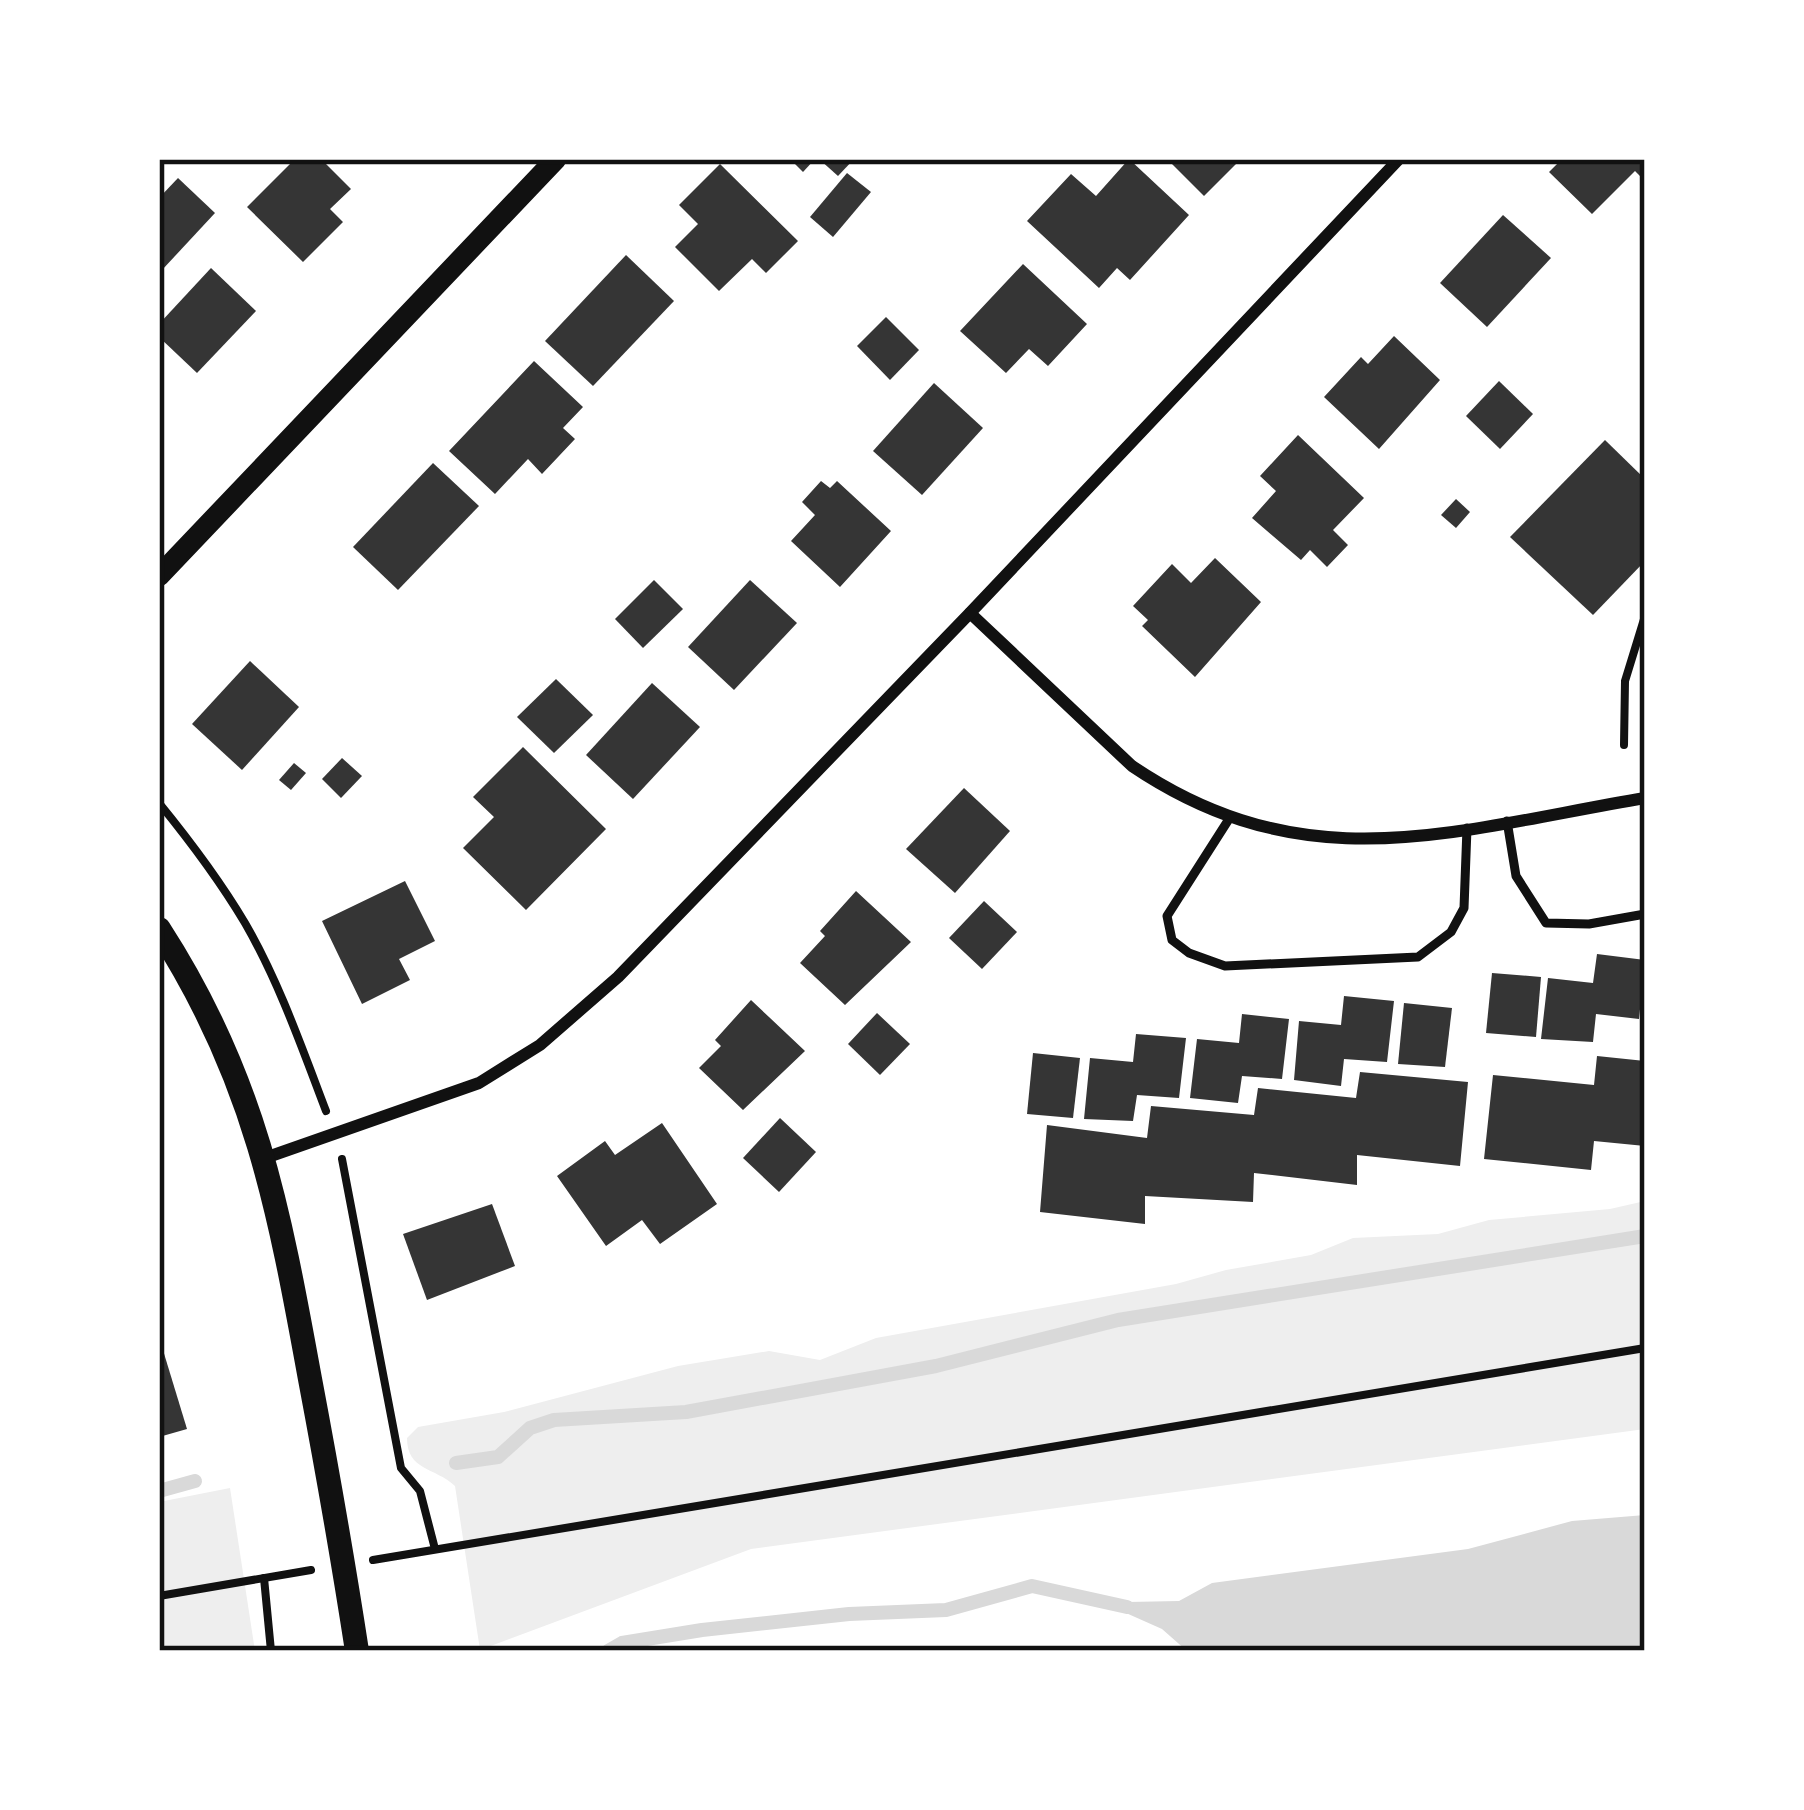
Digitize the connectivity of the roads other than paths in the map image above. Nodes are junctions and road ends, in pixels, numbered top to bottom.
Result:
1 (556, 159) edge
2 (1399, 159) edge
3 (159, 576) edge
4 (970, 613) junction
5 (1645, 798) edge
6 (1229, 819) junction
7 (1507, 821) junction
8 (1467, 828) junction
9 (1645, 914) edge
10 (159, 929) edge
11 (265, 1158) junction
12 (356, 1651) edge

1 - 3 street
2 - 4 street
4 - 6 street
4 - 11 street
5 - 7 street
6 - 8 street
6 - 8 lane
7 - 8 street
7 - 9 lane
10 - 11 main road
11 - 12 main road

